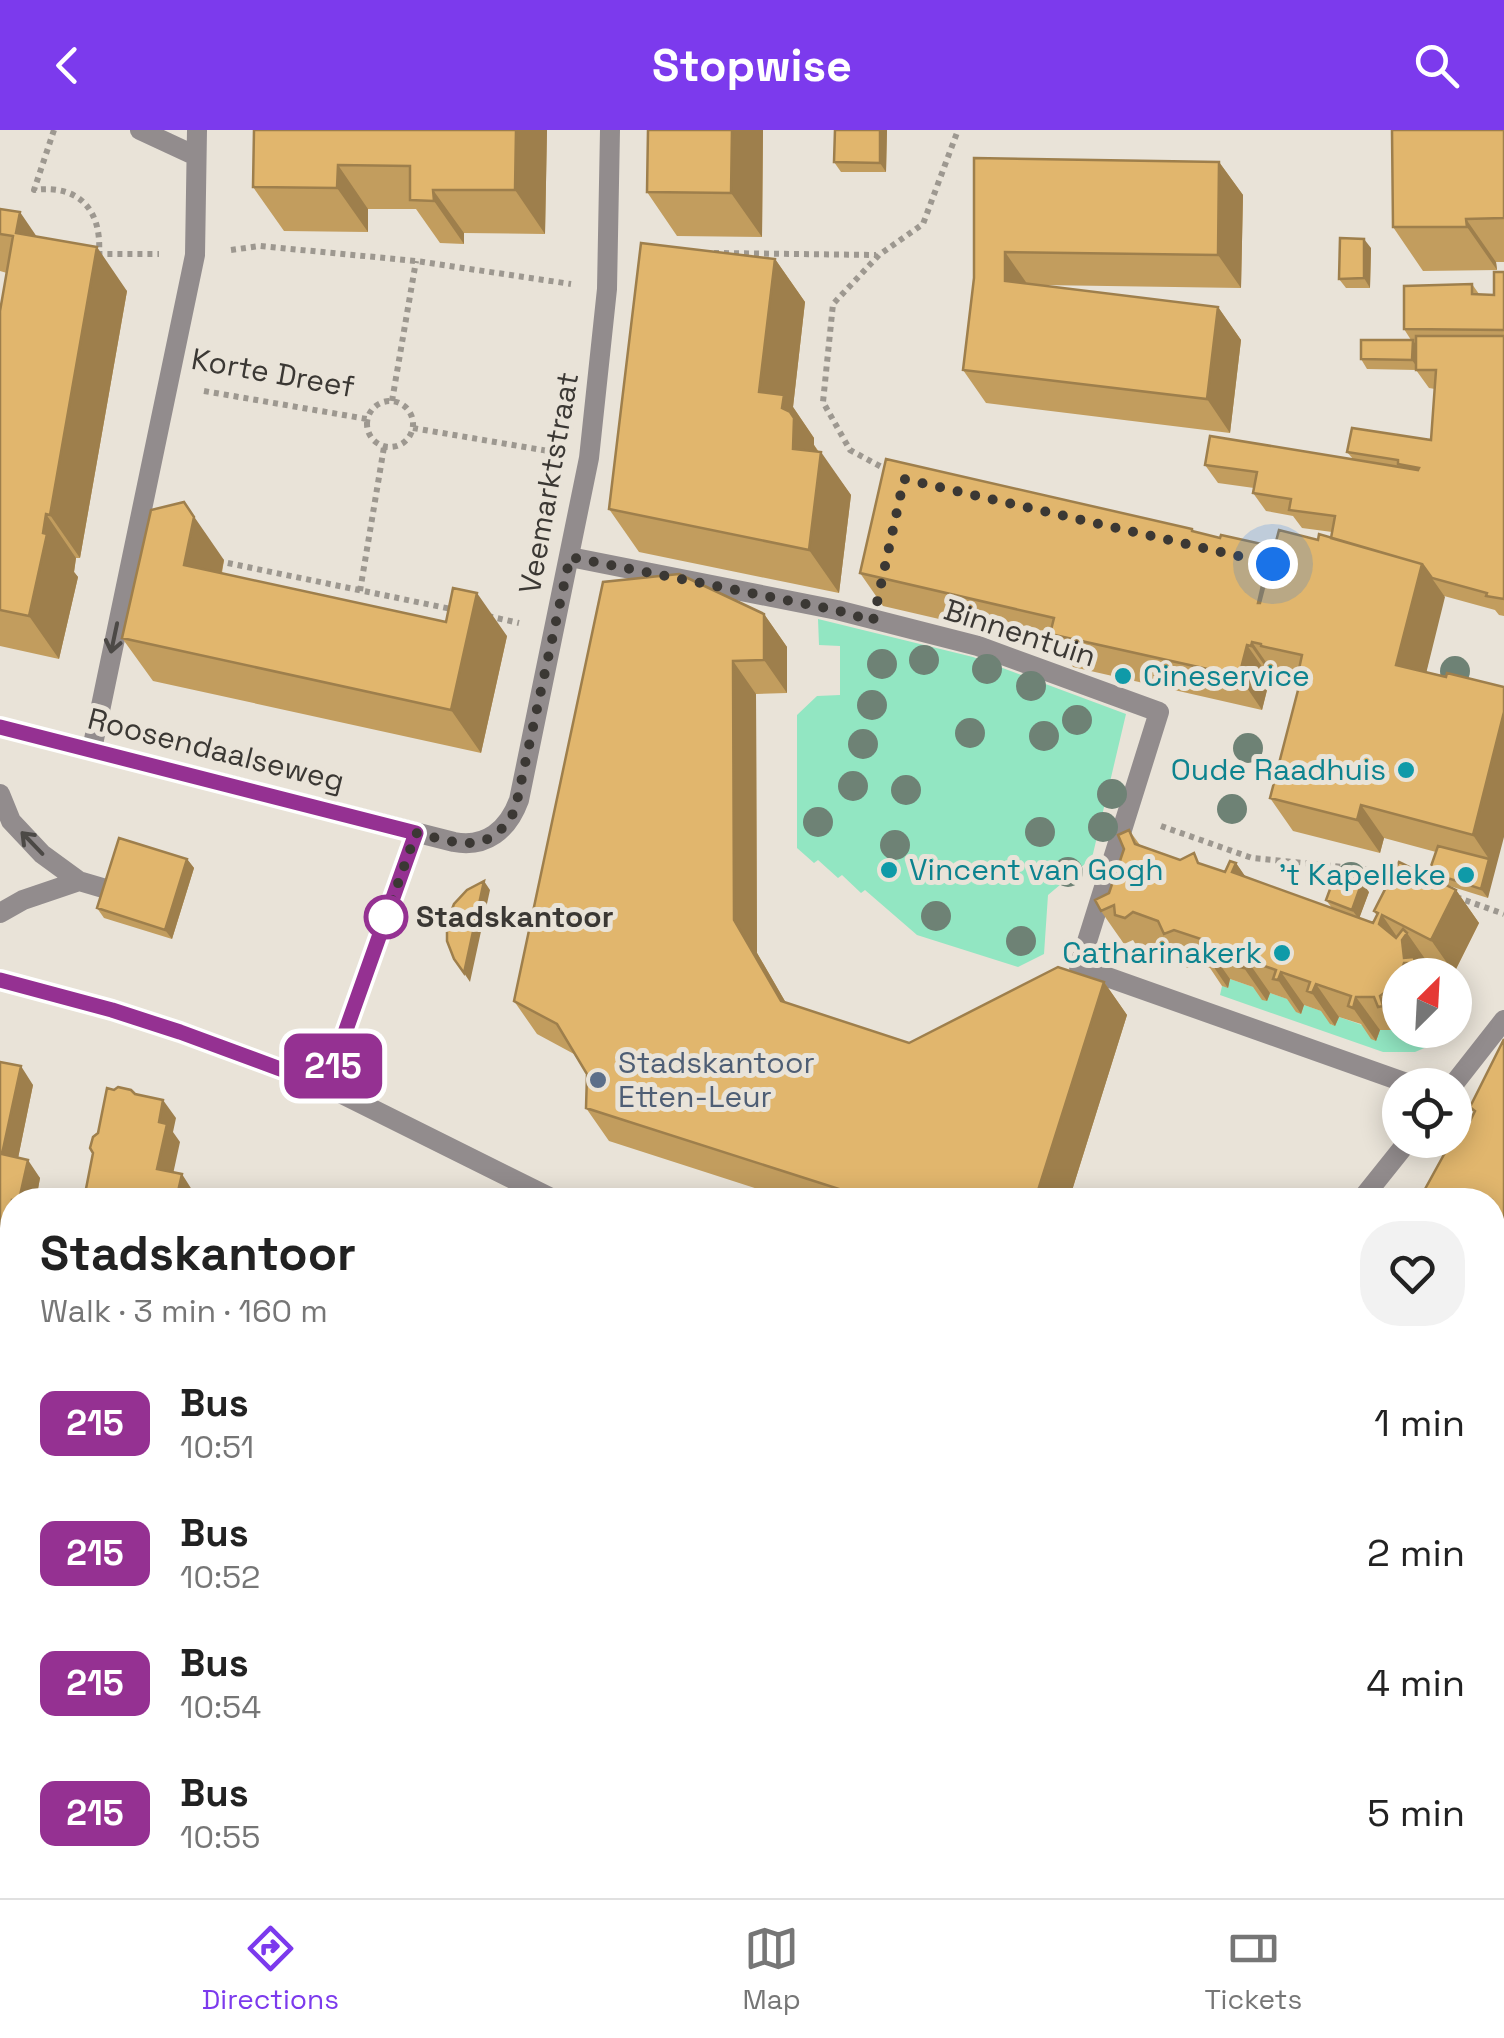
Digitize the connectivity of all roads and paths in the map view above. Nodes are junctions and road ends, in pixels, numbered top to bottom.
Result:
1 (54, 130) edge
2 (140, 130) edge
3 (197, 130) edge
4 (610, 130) edge
5 (958, 130) edge
6 (196, 156) junction
7 (704, 252) edge
8 (195, 254) junction
9 (878, 255) junction
10 (416, 262) junction
11 (607, 289) junction
12 (169, 385) junction
13 (392, 401) junction
14 (367, 420) junction
15 (413, 428) junction
16 (384, 448) junction
17 (589, 458) junction
18 (891, 472) edge
19 (570, 557) junction
20 (209, 559) dead end
21 (360, 590) junction
22 (457, 610) edge
23 (476, 614) edge
24 (554, 630) junction
25 (0, 727) edge
26 (92, 749) junction
27 (0, 794) edge
28 (1127, 814) junction
29 (416, 833) junction
30 (496, 835) joint
31 (1401, 877) edge
32 (79, 881) junction
33 (1452, 895) edge
34 (147, 900) edge
35 (0, 912) edge
36 (1504, 914) edge
37 (0, 980) edge
38 (1500, 1025) edge
39 (1466, 1068) edge
40 (1382, 1074) edge
41 (326, 1086) junction
42 (1395, 1158) edge
43 (530, 1188) edge
44 (1371, 1188) edge

1 - 8 path
2 - 6 street
3 - 6 street, Korte Dreef
4 - 11 street, Veemarktstraat
5 - 9 path
6 - 8 street, Korte Dreef
7 - 9 path
8 - 10 path
8 - 12 street, Korte Dreef
9 - 18 path
10 - 11 path
10 - 13 path, Korte Dreef
11 - 17 street, Veemarktstraat
12 - 14 path, Korte Dreef
12 -> 26 street, Korte Dreef
13 - 14 path, Korte Dreef
13 - 15 path, Korte Dreef
14 - 16 path, Korte Dreef
15 - 16 path
15 - 17 path
16 - 21 path
17 - 19 street, Veemarktstraat
19 - 24 street, Veemarktstraat
19 - 28 street, Binnentuin
20 - 21 path
21 - 22 path
23 - 24 path
24 - 30 street, Veemarktstraat
25 - 26 street, Roosendaalseweg
26 - 29 street, Roosendaalseweg
32 -> 27 street
28 - 31 path
28 - 40 street, Binnentuin
29 - 30 street, Roosendaalseweg
29 - 41 street
32 - 34 street
32 - 35 street
33 - 36 path
37 - 41 street
38 - 39 street
41 - 43 street
42 - 44 street

